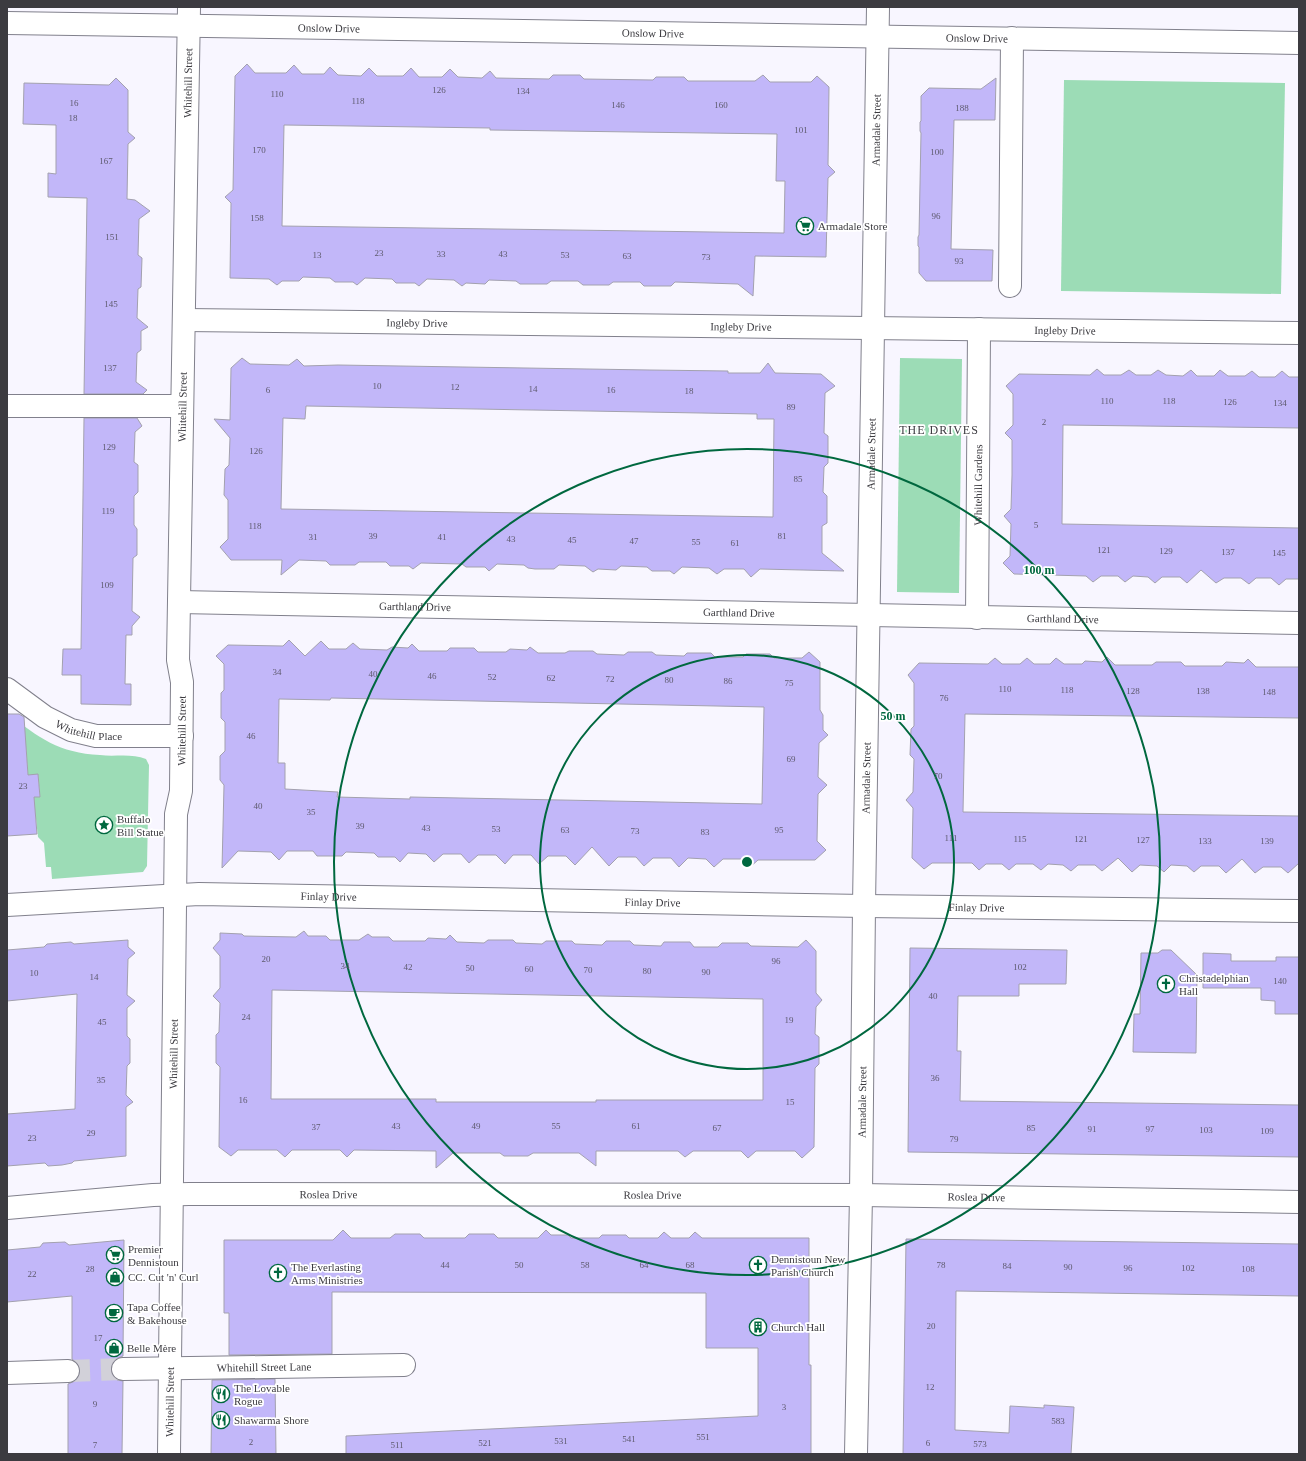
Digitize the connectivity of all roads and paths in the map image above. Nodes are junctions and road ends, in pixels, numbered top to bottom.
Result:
1 (878, 7) edge
2 (68, 15) edge
3 (188, 17) edge
4 (7, 23) edge
5 (878, 37) junction
6 (1012, 38) junction
7 (1299, 43) edge
8 (1010, 286) dead end
9 (184, 320) junction
10 (872, 328) junction
11 (978, 330) junction
12 (1299, 333) edge
13 (7, 406) edge
14 (182, 406) junction
15 (179, 602) junction
16 (868, 616) junction
17 (977, 618) junction
18 (1299, 623) edge
19 (7, 689) edge
20 (182, 736) junction
21 (176, 894) junction
22 (7, 905) edge
23 (864, 906) junction
24 (1299, 911) edge
25 (172, 1194) junction
26 (861, 1195) junction
27 (1299, 1202) edge
28 (7, 1208) edge
29 (404, 1365) dead end
30 (170, 1368) junction
31 (123, 1369) tunnel mouth
32 (68, 1371) tunnel mouth
33 (7, 1373) edge
34 (169, 1454) edge
35 (856, 1454) edge

1 - 5 street, Armadale Street
2 - 3 street, Onslow Drive
2 - 4 street, Onslow Drive
3 - 5 street, Onslow Drive
3 - 9 street, Whitehill Street
5 - 6 street, Onslow Drive
5 - 10 street, Armadale Street
6 - 7 street, Onslow Drive
6 - 8 street
9 - 10 street, Ingleby Drive
9 - 14 street, Whitehill Street
10 - 11 street, Ingleby Drive
10 - 16 street, Armadale Street
11 - 12 street, Ingleby Drive
11 - 17 street, Whitehill Gardens
13 - 14 street
14 - 15 street, Whitehill Street
15 - 16 street, Garthland Drive
15 - 20 street, Whitehill Street
16 - 17 street, Garthland Drive
16 - 23 street, Armadale Street
17 - 18 street, Garthland Drive
19 - 20 street, Whitehill Place
20 - 21 street, Whitehill Street
21 - 22 street, Finlay Drive
21 - 23 street, Finlay Drive
21 - 25 street, Whitehill Street
23 - 24 street, Finlay Drive
23 - 26 street, Armadale Street
25 - 26 street, Roslea Drive
25 - 28 street, Roslea Drive
25 - 30 street, Whitehill Street
26 - 27 street, Roslea Drive
26 - 35 street, Armadale Street
29 - 30 street, Whitehill Street Lane
30 - 31 street, Whitehill Street Lane
30 - 34 street, Whitehill Street
32 - 33 street

